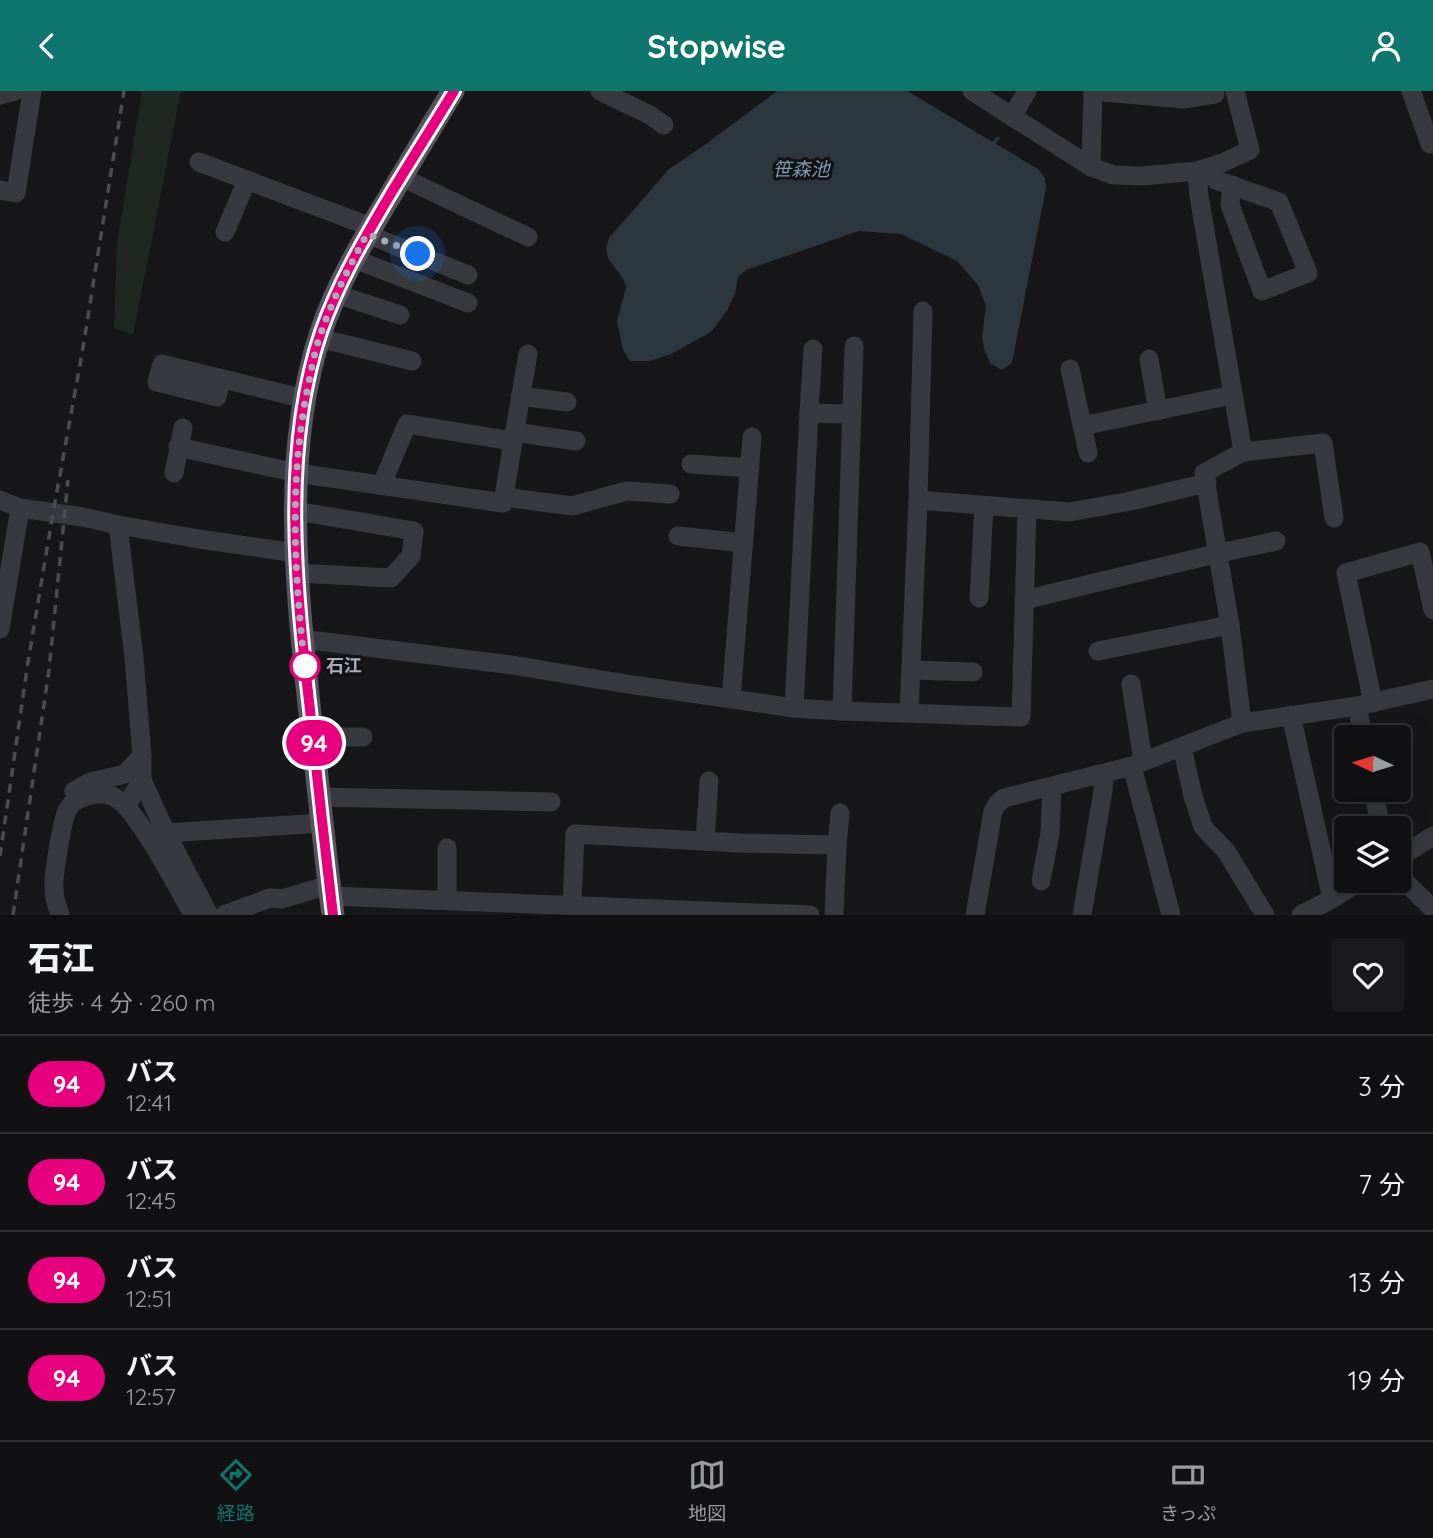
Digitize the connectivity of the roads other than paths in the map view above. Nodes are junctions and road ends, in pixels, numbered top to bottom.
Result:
1 (15, 91) edge
2 (32, 91) edge
3 (453, 91) edge
4 (600, 91) edge
5 (972, 91) edge
6 (1027, 91) edge
7 (1093, 91) edge
8 (1235, 91) edge
9 (1411, 91) edge
10 (1215, 94) dead end
11 (0, 95) edge
12 (1012, 117) junction
13 (657, 120) dead end
14 (1433, 143) edge
15 (199, 162) dead end
16 (1091, 167) junction
17 (1203, 169) junction
18 (401, 177) junction
19 (247, 180) junction
20 (1232, 185) junction
21 (0, 190) edge
22 (369, 230) junction
23 (225, 232) dead end
24 (528, 237) dead end
25 (354, 259) junction
26 (468, 275) dead end
27 (336, 294) junction
28 (468, 303) dead end
29 (923, 311) dead end
30 (400, 315) dead end
31 (319, 338) junction
32 (854, 346) dead end
33 (813, 349) dead end
34 (527, 353) dead end
35 (1149, 359) dead end
36 (412, 361) dead end
37 (1070, 369) dead end
38 (221, 379) dead end
39 (520, 395) junction
40 (1232, 395) junction
41 (305, 399) junction
42 (568, 403) dead end
43 (1158, 411) junction
44 (809, 414) junction
45 (851, 414) junction
46 (1082, 426) junction
47 (514, 436) junction
48 (752, 437) dead end
49 (576, 441) dead end
50 (1242, 452) junction
51 (1088, 453) dead end
52 (691, 464) dead end
53 (750, 468) junction
54 (174, 473) dead end
55 (297, 473) junction
56 (1207, 483) junction
57 (382, 484) junction
58 (670, 494) dead end
59 (504, 498) junction
60 (0, 500) edge
61 (918, 500) junction
62 (984, 506) junction
63 (20, 509) junction
64 (1027, 510) junction
65 (296, 511) junction
66 (1334, 518) dead end
67 (118, 525) junction
68 (678, 537) dead end
69 (1276, 541) dead end
70 (744, 543) junction
71 (1219, 553) junction
72 (297, 563) junction
73 (979, 598) dead end
74 (1024, 600) junction
75 (1433, 610) edge
76 (1, 615) edge
77 (1230, 625) junction
78 (302, 639) junction
79 (1098, 651) dead end
80 (912, 670) junction
81 (973, 673) dead end
82 (1131, 684) dead end
83 (1433, 689) edge
84 (731, 699) junction
85 (1365, 704) junction
86 (794, 708) junction
87 (842, 711) junction
88 (909, 713) junction
89 (1291, 715) junction
90 (1242, 723) junction
91 (1364, 725) edge
92 (313, 737) junction
93 (363, 737) dead end
94 (1182, 747) junction
95 (142, 756) junction
96 (1137, 763) junction
97 (1104, 773) junction
98 (142, 780) junction
99 (709, 781) dead end
100 (1052, 787) junction
101 (319, 797) junction
102 (551, 802) dead end
103 (126, 806) junction
104 (68, 807) junction
105 (840, 813) dead end
106 (322, 823) junction
107 (166, 833) junction
108 (1433, 836) edge
109 (705, 841) junction
110 (837, 845) junction
111 (447, 848) dead end
112 (1411, 850) edge
113 (1041, 881) dead end
114 (1411, 889) edge
115 (1341, 893) edge
116 (331, 899) edge
117 (1332, 899) junction
118 (447, 900) junction
119 (572, 905) junction
120 (284, 907) edge
121 (237, 913) edge
122 (1433, 913) edge
123 (60, 915) edge
124 (193, 915) edge
125 (209, 915) edge
126 (810, 915) edge
127 (834, 915) edge
128 (975, 915) edge
129 (1082, 915) edge
130 (1171, 915) edge
131 (1265, 915) edge
132 (1301, 915) edge

1 - 11 street
2 - 21 street
3 - 18 main road
4 - 13 street
5 - 12 street
6 - 12 street
7 - 10 street
7 - 16 street
8 - 17 street
9 - 14 street
12 - 16 street
15 - 19 street
16 - 17 street
17 - 20 street
17 - 40 street
18 - 22 main road
18 - 24 street
19 - 22 street
19 - 23 street
20 - 20 street
22 - 25 main road
22 - 26 street
25 - 27 main road
25 - 28 street
27 - 30 street
27 - 31 main road
29 - 61 street
31 - 36 street
31 - 41 main road
32 - 45 street
33 - 44 street
34 - 39 street
35 - 43 street
37 - 46 street
38 - 41 street
39 - 42 street
39 - 47 street
40 - 43 street
40 - 50 street
41 - 55 main road
43 - 46 street
44 - 45 street
44 - 86 street
45 - 87 street
46 - 51 street
47 - 49 street
47 - 57 street
47 - 59 street
48 - 53 street
50 - 56 street
50 - 66 street
52 - 53 street
53 - 70 street
54 - 55 street
55 - 57 street
55 - 65 main road
56 - 64 street
56 - 71 street
57 - 59 street
58 - 59 street
60 - 63 street
61 - 62 street
61 - 80 street
62 - 64 street
62 - 73 street
63 - 67 street
63 - 76 street
64 - 74 street
65 - 72 main road
65 - 72 street
67 - 72 street
67 - 95 street
68 - 70 street
69 - 71 street
70 - 84 street
71 - 74 street
71 - 77 street
72 - 78 main road
74 - 88 street
75 - 85 street
77 - 79 street
77 - 90 street
78 - 84 street
78 - 92 main road
80 - 81 street
80 - 88 street
82 - 96 street
83 - 85 street
84 - 86 street
85 - 89 street
85 - 91 street
86 - 87 street
87 - 88 street
89 - 90 street
89 - 117 street
90 - 94 street
92 - 93 street
92 - 101 main road
94 - 96 street
94 - 131 street
95 - 98 street
95 - 104 street
96 - 97 street
96 - 130 street
97 - 100 street
97 - 129 street
98 - 103 street
98 - 107 street
99 - 109 street
100 - 113 street
100 - 128 street
101 - 102 street
101 - 106 main road
103 - 104 street
103 - 124 street
104 - 123 street
105 - 110 street
106 - 107 street
106 - 116 main road
107 - 125 street
108 - 112 street
109 - 110 street
109 - 119 street
110 - 127 street
111 - 118 street
114 - 122 street
115 - 117 street
116 - 118 street
116 - 120 street
117 - 132 street
118 - 119 street
119 - 126 street
120 - 121 street

